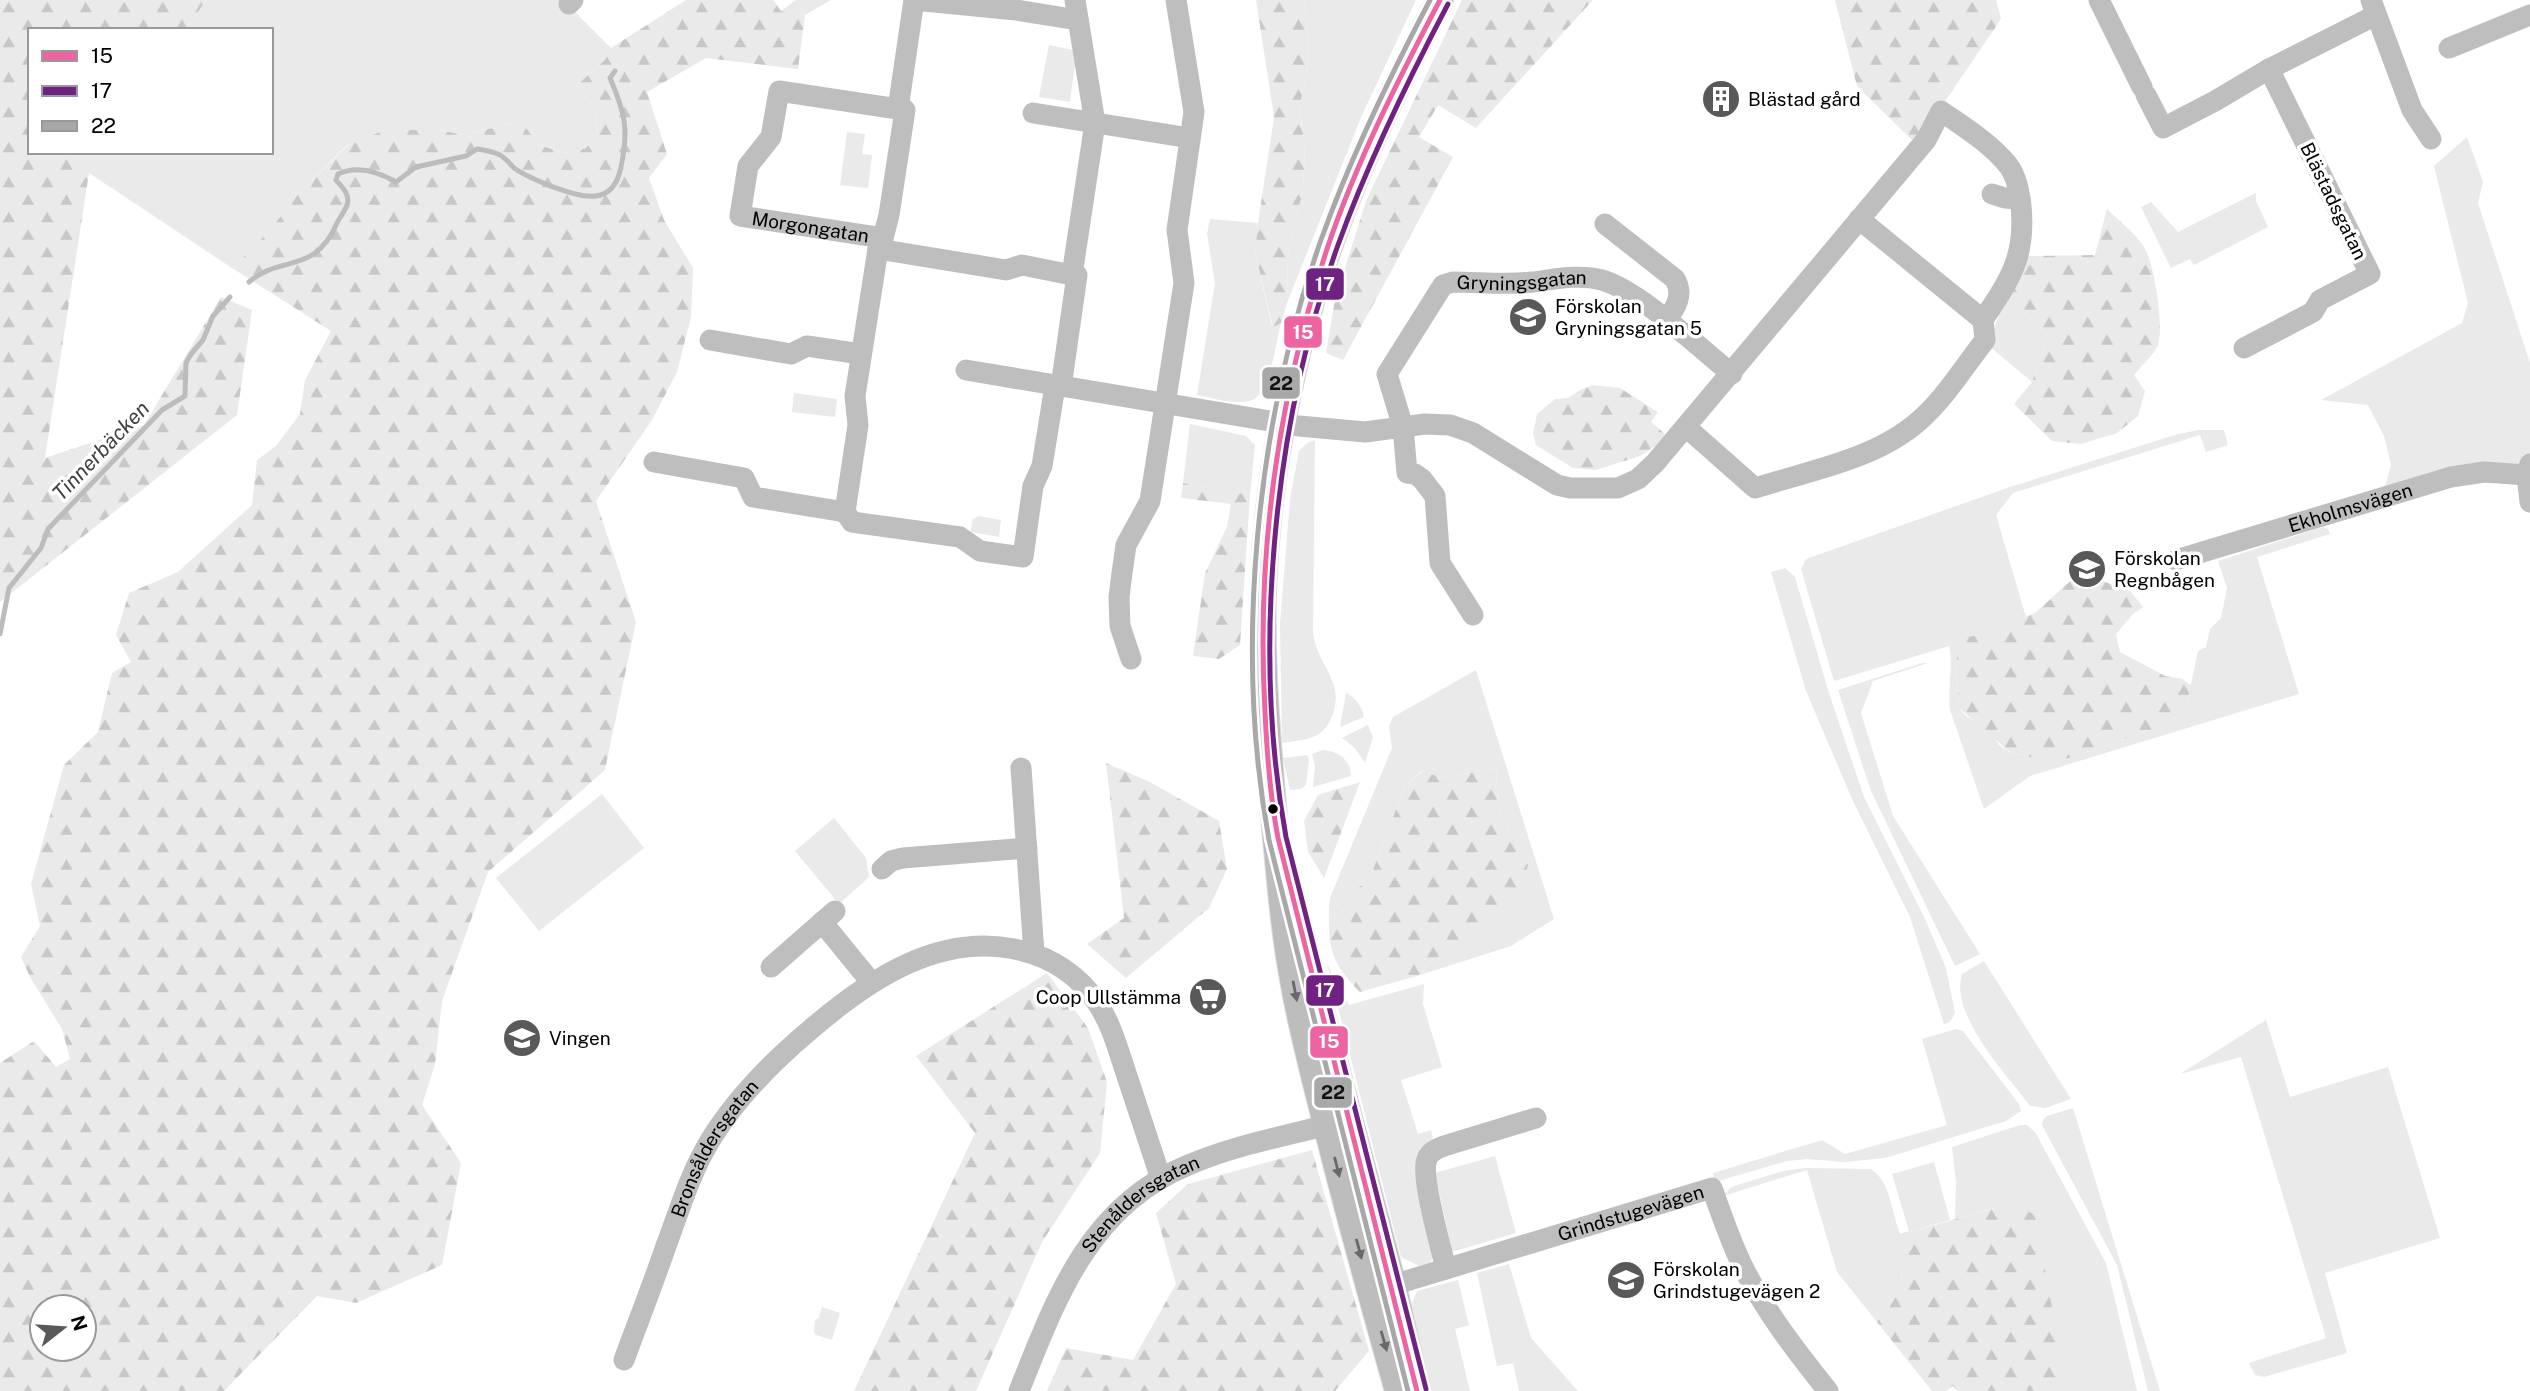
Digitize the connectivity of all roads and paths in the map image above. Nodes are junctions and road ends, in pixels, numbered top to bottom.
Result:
1 (1176, 0) edge
2 (1440, 0) edge
3 (2099, 0) edge
4 (2374, 8) edge
5 (1077, 10) edge
6 (2530, 15) edge
7 (2449, 48) dead end
8 (2269, 69) junction
9 (898, 109) junction
10 (1033, 113) dead end
11 (1095, 122) junction
12 (1190, 138) junction
13 (2431, 139) dead end
14 (1992, 194) dead end
15 (2020, 199) junction
16 (1859, 219) junction
17 (1605, 224) dead end
18 (880, 244) junction
19 (1072, 275) junction
20 (1983, 320) junction
21 (1666, 321) junction
22 (710, 340) dead end
23 (2244, 348) dead end
24 (862, 354) junction
25 (966, 370) dead end
26 (1732, 374) junction
27 (1058, 386) junction
28 (1166, 405) junction
29 (1282, 424) junction
30 (1403, 427) junction
31 (1686, 427) junction
32 (654, 462) dead end
33 (2528, 470) edge
34 (2530, 502) edge
35 (845, 512) junction
36 (2176, 560) dead end
37 (1473, 615) dead end
38 (1131, 660) dead end
39 (1021, 768) dead end
40 (1027, 848) junction
41 (882, 869) dead end
42 (1034, 953) junction
43 (771, 967) dead end
44 (871, 982) junction
45 (1536, 1118) dead end
46 (1337, 1123) junction
47 (1161, 1180) junction
48 (1446, 1269) junction
49 (1381, 1288) junction
50 (625, 1360) dead end
51 (1019, 1391) edge
52 (1398, 1391) edge
53 (1418, 1391) edge
54 (1828, 1391) edge

1 - 12 street
2 - 29 main road
3 - 8 street
4 - 8 street
4 - 13 street
5 - 9 street, Morgongatan
5 - 11 street, Morgongatan
6 - 7 street
8 - 23 street, Blästadsgatan
9 - 18 street, Morgongatan
9 - 18 street, Morgongatan
10 - 11 street
11 - 12 street
11 - 19 street, Morgongatan
12 - 28 street
14 - 15 street
15 - 16 street
15 - 20 street
16 - 20 street
16 - 26 street
17 - 21 street
18 - 19 street, Morgongatan
18 - 24 street, Morgongatan
19 - 27 street, Morgongatan
20 - 31 street
21 - 26 street, Gryningsgatan
21 - 30 street, Gryningsgatan
22 - 24 street
24 - 35 street, Morgongatan
25 - 27 street
26 - 31 street
27 - 28 street
27 - 35 street, Morgongatan
28 - 29 street
28 - 38 street
29 - 30 street
29 - 46 main road
30 - 31 street
30 - 37 street, Gryningsgatan
32 - 35 street, Morgongatan
33 - 34 street, Ekholmsvägen
33 - 36 street, Ekholmsvägen
39 - 40 street
40 - 41 street
40 - 42 street
42 - 44 street, Bronsåldersgatan
42 - 47 street, Bronsåldersgatan
43 - 44 street
44 - 50 street, Bronsåldersgatan
45 - 48 street
46 - 47 street, Stenåldersgatan
46 - 49 main road
47 - 51 street, Stenåldersgatan
48 - 49 street, Grindstugevägen
48 - 54 street, Grindstugevägen
49 -> 52 main road
49 - 53 main road

